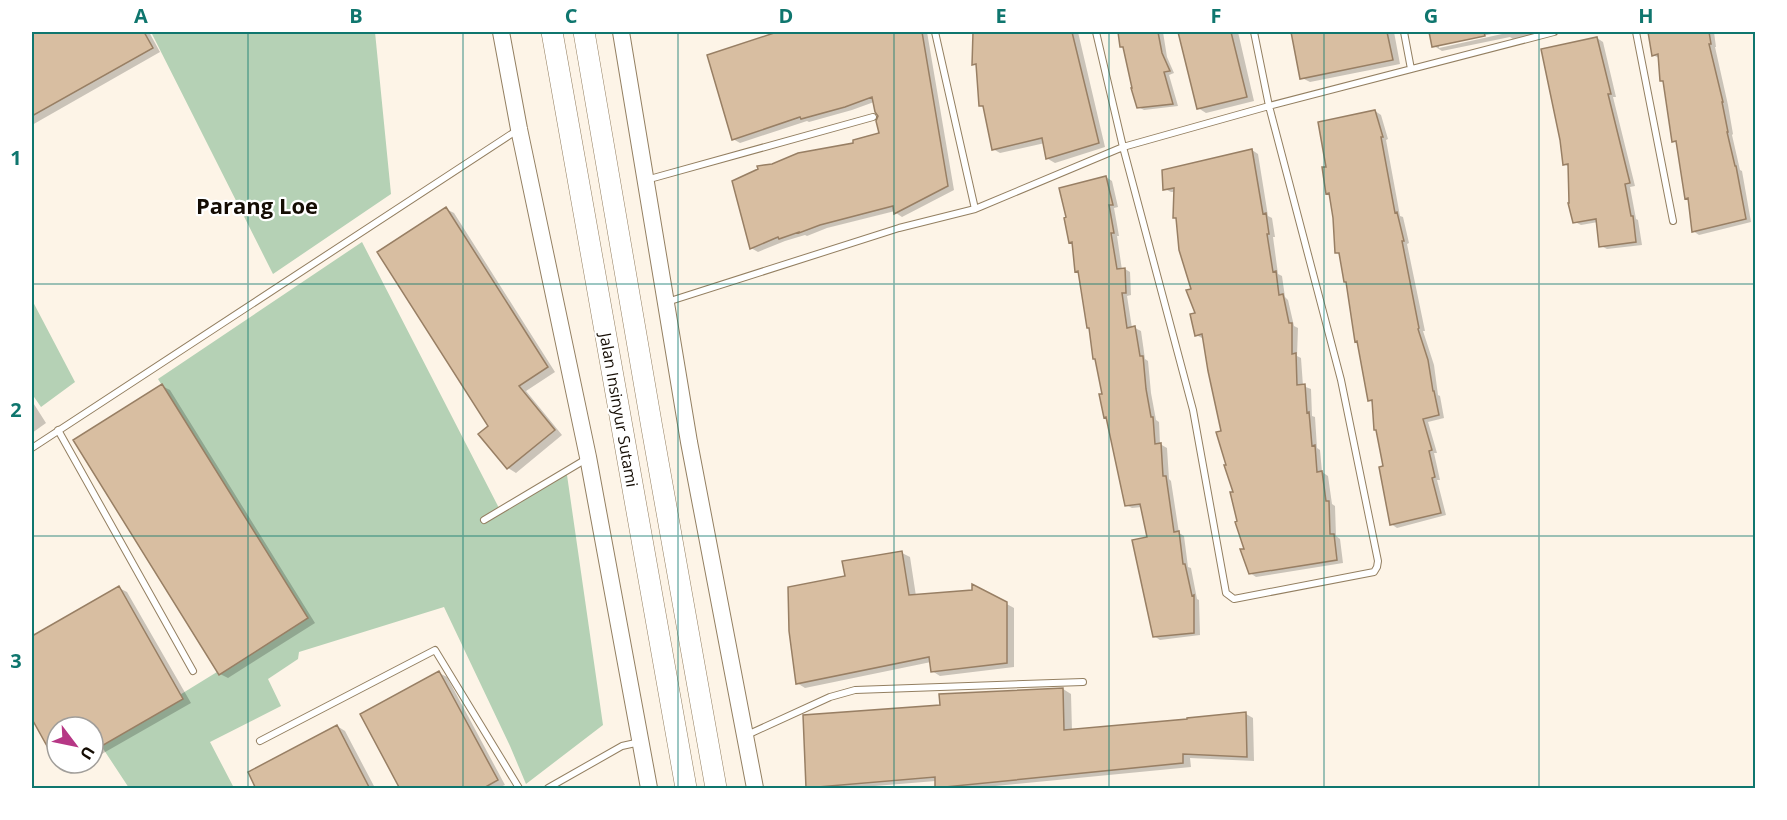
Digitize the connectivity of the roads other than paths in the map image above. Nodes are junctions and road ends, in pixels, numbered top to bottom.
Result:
1 (501, 32) edge
2 (552, 32) edge
3 (584, 32) edge
4 (621, 32) edge
5 (935, 32) edge
6 (1096, 32) edge
7 (1254, 32) edge
8 (1404, 32) edge
9 (1554, 32) edge
10 (1636, 32) edge
11 (1411, 69) junction
12 (1269, 106) junction
13 (873, 117) dead end
14 (519, 129) junction
15 (1123, 147) junction
16 (646, 180) junction
17 (975, 209) junction
18 (1673, 221) dead end
19 (666, 302) junction
20 (58, 430) junction
21 (32, 448) edge
22 (588, 457) junction
23 (484, 520) dead end
24 (193, 671) dead end
25 (1083, 682) dead end
26 (746, 735) junction
27 (260, 741) dead end
28 (640, 741) junction
29 (519, 789) edge
30 (548, 789) edge
31 (649, 789) edge
32 (686, 789) edge
33 (716, 789) edge
34 (755, 789) edge

1 - 14 street
2 - 32 highway, Jalan Insinyur Sutami
3 - 33 highway, Jalan Insinyur Sutami
4 - 16 street
5 - 17 lane
6 - 15 lane
7 - 12 lane
8 - 11 lane
9 - 11 lane
10 - 18 lane
11 - 12 lane
12 - 15 lane
12 - 15 lane
13 - 16 lane
14 - 20 lane
14 - 22 street
15 - 17 lane
16 - 19 street
17 - 19 lane
19 - 26 street
20 - 21 lane
20 - 24 lane
22 - 23 lane
22 - 28 street
25 - 26 lane
26 - 34 street
27 - 29 lane
28 - 30 lane
28 - 31 street

